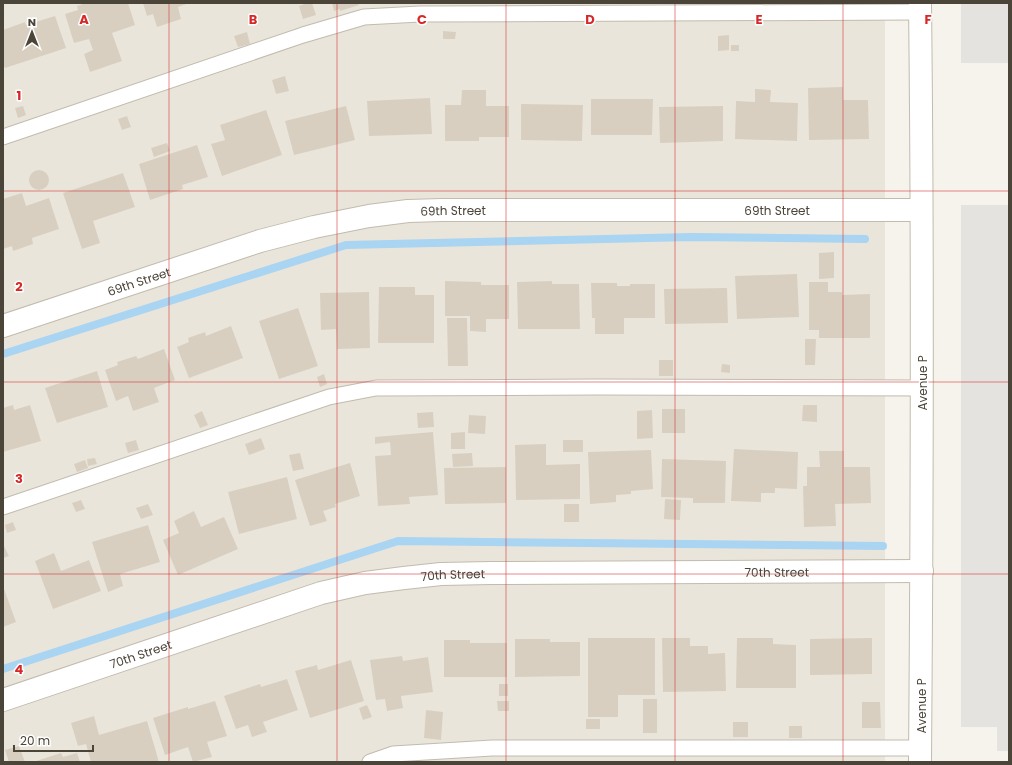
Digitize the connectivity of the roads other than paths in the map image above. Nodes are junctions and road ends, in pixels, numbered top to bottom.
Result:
1 (920, 8) edge
2 (3, 137) edge
3 (921, 210) junction
4 (3, 326) edge
5 (922, 388) junction
6 (3, 507) edge
7 (922, 570) junction
8 (3, 700) edge
9 (920, 755) edge
10 (370, 762) edge

1 - 2 lane
1 - 3 street, Avenue P
3 - 4 street, 69th Street
3 - 5 street, Avenue P
5 - 6 lane
5 - 7 street, Avenue P
7 - 8 street, 70th Street
7 - 9 street, Avenue P
9 - 10 lane

